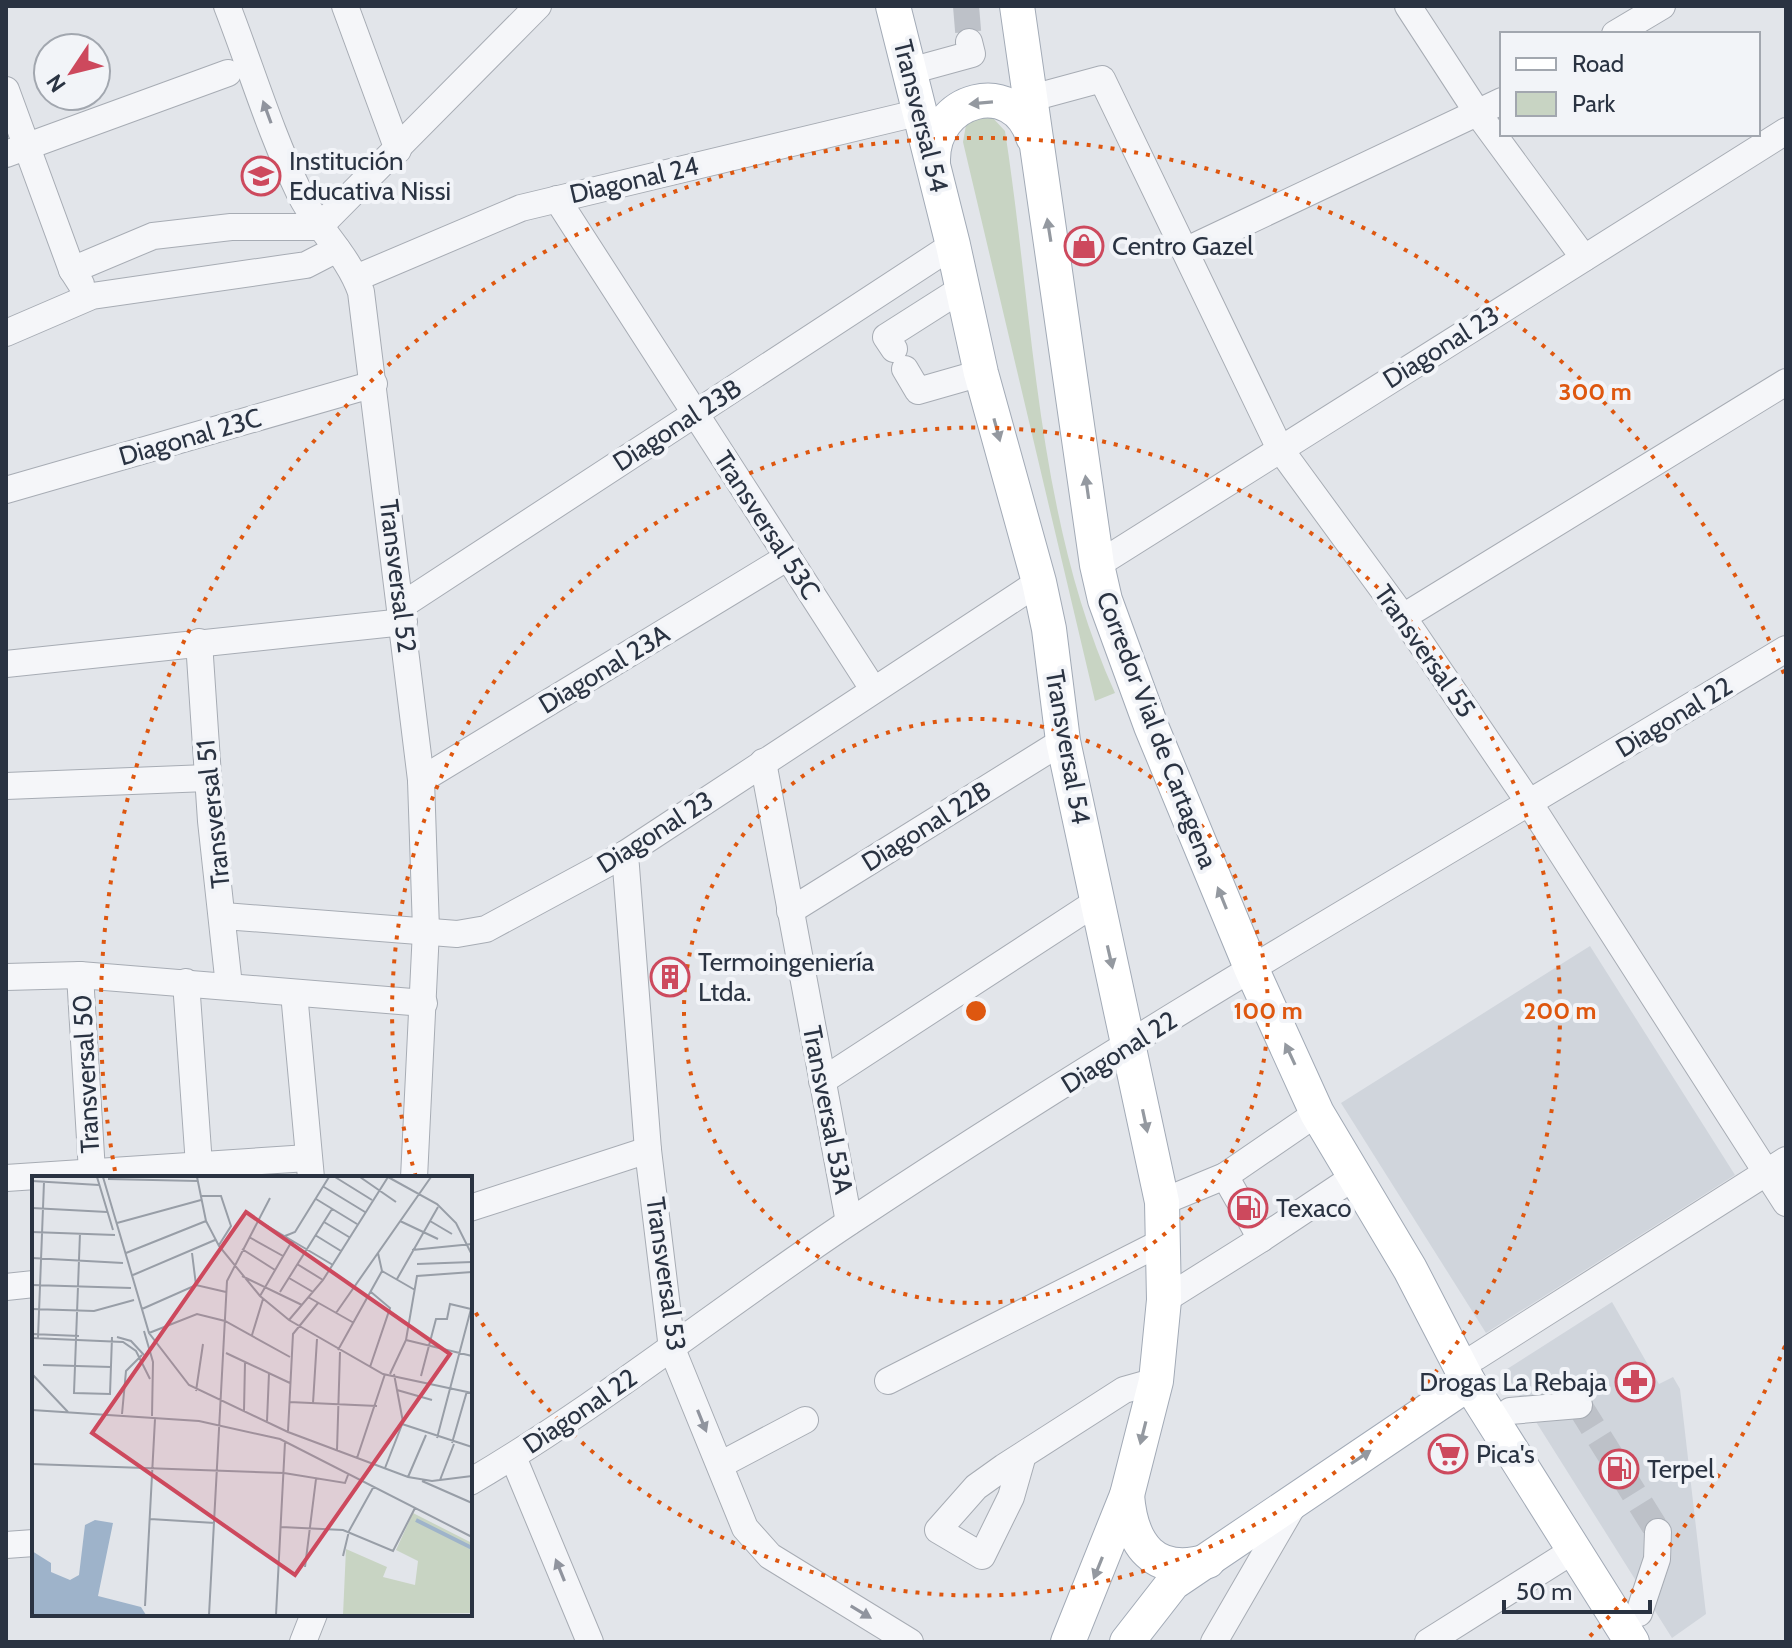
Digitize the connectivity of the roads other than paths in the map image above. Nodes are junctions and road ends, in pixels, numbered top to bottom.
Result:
1 (227, 6) edge
2 (345, 6) edge
3 (538, 6) edge
4 (893, 6) edge
5 (1017, 6) edge
6 (1408, 6) edge
7 (1662, 6) edge
8 (1618, 32) edge
9 (969, 42) dead end
10 (910, 71) junction
11 (228, 73) dead end
12 (6, 90) edge
13 (1028, 99) junction
14 (1500, 102) edge
15 (921, 112) junction
16 (1479, 115) junction
17 (1786, 131) edge
18 (1035, 145) junction
19 (16, 150) edge
20 (398, 150) junction
21 (933, 163) junction
22 (557, 199) junction
23 (319, 227) junction
24 (953, 245) junction
25 (337, 249) junction
26 (1187, 250) junction
27 (1584, 258) junction
28 (72, 270) junction
29 (356, 278) junction
30 (963, 288) junction
31 (92, 296) junction
32 (6, 333) edge
33 (981, 373) junction
34 (1786, 382) edge
35 (374, 384) junction
36 (695, 414) junction
37 (1280, 449) junction
38 (6, 490) edge
39 (788, 557) junction
40 (1097, 565) junction
41 (1039, 582) junction
42 (403, 614) junction
43 (1403, 617) junction
44 (199, 642) junction
45 (1786, 649) edge
46 (6, 664) edge
47 (873, 689) junction
48 (1063, 741) junction
49 (763, 762) junction
50 (207, 778) junction
51 (421, 780) junction
52 (6, 786) edge
53 (1530, 804) junction
54 (625, 854) junction
55 (1098, 901) junction
56 (790, 911) junction
57 (224, 916) junction
58 (426, 930) junction
59 (1252, 970) junction
60 (80, 975) junction
61 (6, 977) edge
62 (186, 982) junction
63 (229, 986) junction
64 (294, 993) junction
65 (424, 1003) junction
66 (1129, 1044) junction
67 (822, 1081) junction
68 (1317, 1113) junction
69 (648, 1150) junction
70 (199, 1165) junction
71 (1776, 1166) edge
72 (309, 1168) edge
73 (92, 1172) junction
74 (32, 1176) edge
75 (35, 1176) edge
76 (414, 1176) edge
77 (1354, 1177) junction
78 (6, 1178) edge
79 (1162, 1202) junction
80 (1786, 1203) edge
81 (472, 1207) edge
82 (1244, 1209) junction
83 (849, 1222) junction
84 (1164, 1241) junction
85 (32, 1284) edge
86 (6, 1287) edge
87 (1164, 1300) junction
88 (672, 1349) junction
89 (1472, 1370) junction
90 (888, 1381) dead end
91 (1156, 1381) junction
92 (1579, 1405) dead end
93 (1510, 1411) junction
94 (805, 1420) dead end
95 (1023, 1455) dead end
96 (513, 1457) junction
97 (720, 1465) junction
98 (472, 1481) edge
99 (1127, 1495) junction
100 (1296, 1501) junction
101 (1658, 1532) tunnel mouth
102 (32, 1543) edge
103 (6, 1545) edge
104 (1574, 1550) junction
105 (1208, 1560) junction
106 (313, 1616) edge
107 (1635, 1628) edge
108 (1131, 1641) edge
109 (303, 1642) edge
110 (590, 1642) edge
111 (910, 1642) edge
112 (1069, 1642) edge
113 (1214, 1642) edge
114 (1428, 1642) edge
115 (1657, 1642) edge

23 -> 1 street, Transversal 52
2 - 20 street
3 - 20 street
4 - 10 main road, Transversal 54
5 - 13 main road, Corredor Vial de Cartagena
6 - 16 street
7 - 8 street
9 - 10 street
10 - 15 main road, Transversal 54
11 - 19 street
12 - 19 street
13 - 18 main road, Corredor Vial de Cartagena
13 - 26 street, Transversal 55
14 - 16 street
15 - 21 main road, Transversal 54
15 - 22 street, Diagonal 24
16 - 26 street
16 - 27 street
17 - 27 street, Diagonal 23
18 -> 21 main road
40 -> 18 main road, Corredor Vial de Cartagena
19 - 28 street
20 - 23 street
21 - 24 main road, Transversal 54
22 - 29 street, Diagonal 24
22 - 36 street, Transversal 53C
23 - 25 street, Transversal 52
23 - 28 street
24 - 30 main road, Transversal 54
24 - 36 street, Diagonal 23B
25 - 29 street, Transversal 52
25 - 31 street
26 - 37 street, Transversal 55
27 - 37 street, Diagonal 23
28 - 31 street
29 - 35 street, Transversal 52
30 - 33 main road, Transversal 54
30 - 33 street
31 - 32 street
33 -> 41 main road, Transversal 54
34 - 43 street
35 - 38 street, Diagonal 23C
35 - 42 street, Transversal 52
36 - 39 street, Transversal 53C
36 - 42 street, Diagonal 23B
37 - 40 street, Diagonal 23
37 - 43 street, Transversal 55
39 - 47 street, Transversal 53C
39 - 51 street, Diagonal 23A
59 -> 40 main road, Corredor Vial de Cartagena
41 - 47 street, Diagonal 23
41 - 48 main road, Transversal 54
42 - 44 street, Diagonal 23B
42 - 51 street, Transversal 52
43 - 53 street, Transversal 55
44 - 46 street, Diagonal 23B
44 - 50 street, Transversal 51
45 - 53 street, Diagonal 22
47 - 49 street, Diagonal 23
48 - 55 main road, Transversal 54
48 - 56 street, Diagonal 22B
49 - 54 street, Diagonal 23
49 - 56 street, Transversal 53A
50 - 52 street
50 - 57 street, Transversal 51
51 - 58 street, Transversal 52
53 - 59 street, Diagonal 22
53 - 71 street, Transversal 55
54 - 58 street, Diagonal 23
54 - 69 street, Transversal 53
55 -> 66 main road, Transversal 54
55 - 67 street
56 - 67 street, Transversal 53A
57 - 58 street, Diagonal 23
57 - 63 street, Transversal 51
58 - 65 street, Transversal 52
59 - 66 street, Diagonal 22
68 -> 59 main road, Corredor Vial de Cartagena
60 - 61 street
60 - 62 street
60 - 73 street, Transversal 50
62 - 63 street
62 - 70 street
63 - 64 street
64 - 65 street
64 - 72 street
65 - 76 street, Transversal 52
66 -> 79 main road, Transversal 54
66 - 83 street, Diagonal 22
67 - 83 street, Transversal 53A
68 - 77 main road, Corredor Vial de Cartagena
68 - 82 street
69 - 81 street
69 - 88 street, Transversal 53
70 - 72 street
70 - 73 street
71 - 80 street, Transversal 55
71 - 89 street
73 - 75 street
74 - 78 street
77 - 82 street
77 - 89 main road, Corredor Vial de Cartagena
79 - 82 street
79 - 84 main road, Transversal 54
82 - 87 street
83 - 88 street, Diagonal 22
84 - 87 main road, Transversal 54
84 - 90 street
85 - 86 street
87 - 91 main road, Transversal 54
88 - 96 street, Diagonal 22
88 -> 97 street, Transversal 53
89 - 93 main road, Corredor Vial de Cartagena
100 -> 89 main road
89 - 104 main road, Corredor Vial de Cartagena
91 - 95 street
91 -> 99 main road, Transversal 54
92 - 93 street
93 - 107 main road, Corredor Vial de Cartagena
94 - 97 street
96 - 98 street, Diagonal 22
110 -> 96 street
97 -> 111 street, Transversal 53
99 - 105 main road
99 -> 112 main road
100 - 105 main road
100 - 113 street
101 - 107 street
102 - 103 street
104 - 107 main road, Corredor Vial de Cartagena
104 - 114 street
105 - 108 main road
106 - 109 street
107 - 115 main road, Corredor Vial de Cartagena
108 - 112 main road

